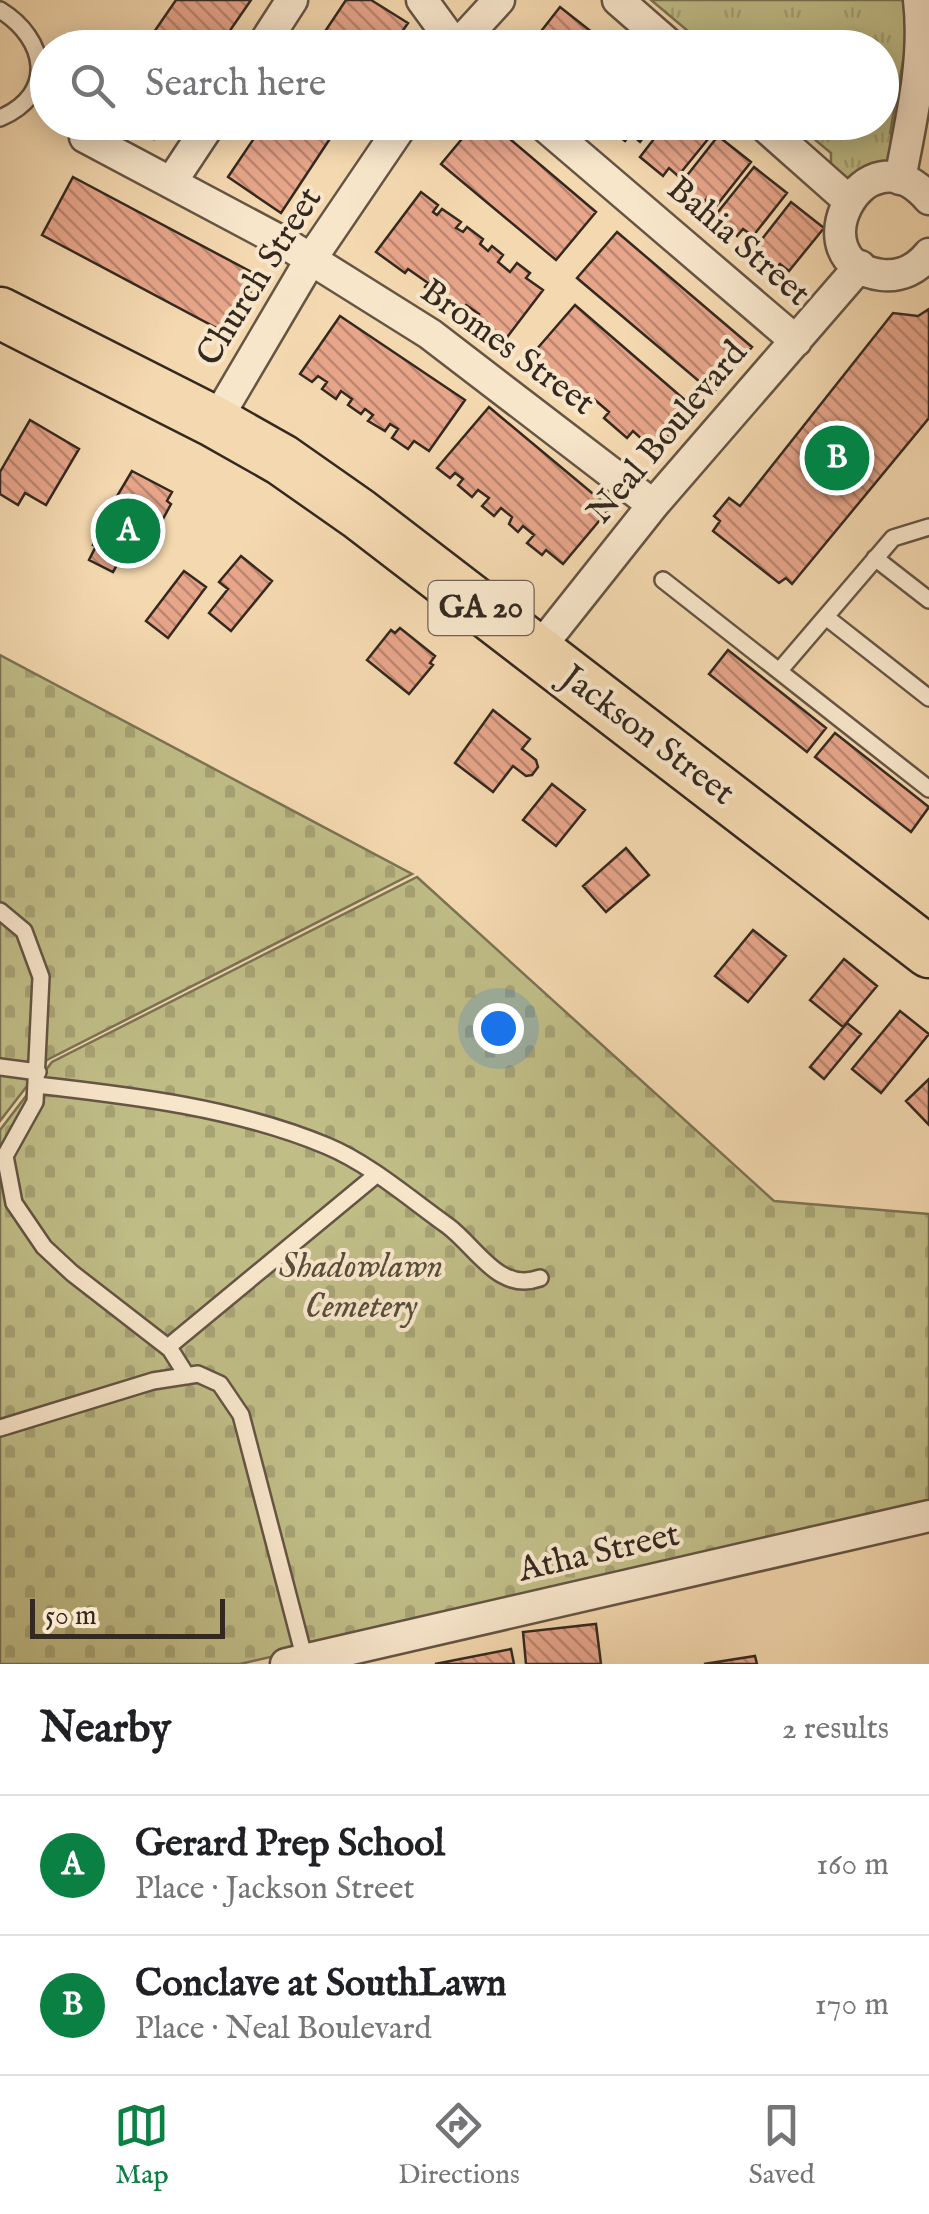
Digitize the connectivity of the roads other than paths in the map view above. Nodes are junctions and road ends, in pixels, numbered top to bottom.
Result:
1 (4, 0) edge
2 (292, 0) edge
3 (422, 0) edge
4 (499, 0) edge
5 (618, 0) edge
6 (0, 10) edge
7 (923, 11) edge
8 (273, 30) edge
9 (444, 30) edge
10 (472, 30) edge
11 (652, 30) edge
12 (30, 38) edge
13 (30, 96) edge
14 (0, 118) edge
15 (91, 140) edge
16 (199, 140) edge
17 (392, 140) edge
18 (561, 140) edge
19 (780, 140) edge
20 (900, 179) junction
21 (172, 181) junction
22 (929, 199) edge
23 (848, 200) junction
24 (928, 257) edge
25 (311, 259) junction
26 (860, 266) junction
27 (0, 314) edge
28 (796, 341) junction
29 (215, 422) junction
30 (653, 506) junction
31 (929, 527) edge
32 (876, 558) junction
33 (663, 580) dead end
34 (929, 600) edge
35 (826, 616) junction
36 (537, 651) junction
37 (780, 670) junction
38 (929, 698) edge
39 (929, 789) edge
40 (0, 911) edge
41 (929, 952) edge
42 (0, 1067) edge
43 (37, 1078) junction
44 (3, 1157) edge
45 (376, 1175) junction
46 (540, 1278) dead end
47 (168, 1347) junction
48 (188, 1376) junction
49 (0, 1428) edge
50 (929, 1516) edge
51 (296, 1662) edge

1 - 6 lane
2 - 8 street
3 - 9 street
4 - 10 street
5 - 11 street
6 - 12 lane
7 - 20 street
13 - 14 lane
15 - 21 street, Bromes Street
16 - 21 street
17 - 25 street, Church Street
18 - 28 street, Bahia Street
19 - 23 street
20 - 22 street
20 - 23 street
21 - 25 street, Bromes Street
23 - 26 street
24 - 26 street
25 - 29 street, Church Street
25 - 30 street, Bromes Street
26 - 28 street, Neal Boulevard
27 - 29 highway, Jackson Street / GA 20
28 - 30 street, Neal Boulevard
29 - 36 highway, Jackson Street / GA 20
30 - 36 street, Neal Boulevard
31 - 32 lane
32 - 34 lane
32 - 35 lane
33 - 37 lane
35 - 37 lane
35 - 38 lane
36 - 41 highway, Jackson Street / GA 20
37 - 39 lane
40 - 43 lane
42 - 43 lane
43 - 44 lane
43 - 45 lane
44 - 47 lane
45 - 46 lane
45 - 47 lane
47 - 48 lane
48 - 49 lane
48 - 51 lane
50 - 51 street, Atha Street

